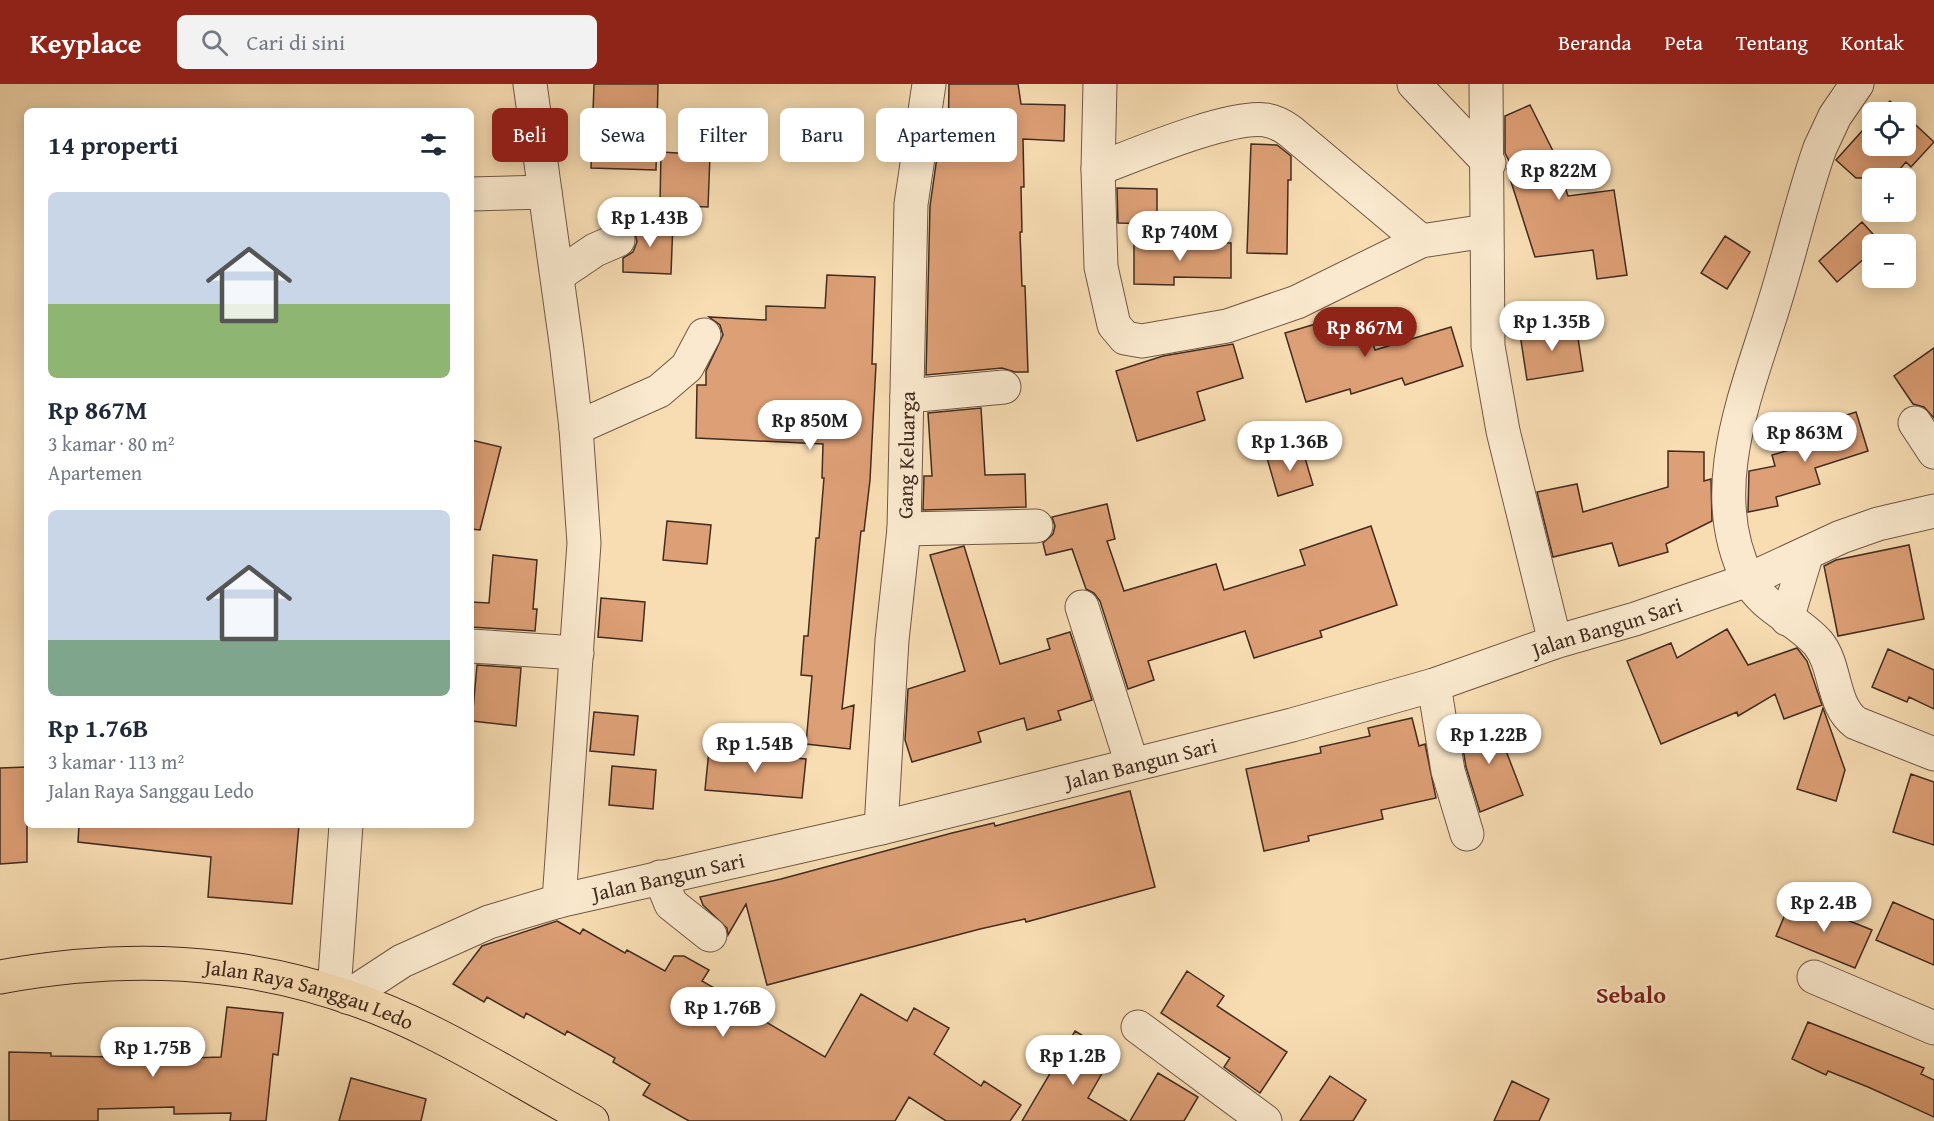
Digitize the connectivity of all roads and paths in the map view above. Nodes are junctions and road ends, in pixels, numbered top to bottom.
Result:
1 (530, 84) edge
2 (929, 84) edge
3 (1100, 84) edge
4 (1414, 84) edge
5 (1486, 84) edge
6 (1857, 84) edge
7 (1489, 163) junction
8 (1098, 169) junction
9 (545, 192) junction
10 (474, 194) edge
11 (1486, 231) junction
12 (618, 240) dead end
13 (1421, 240) junction
14 (558, 275) junction
15 (704, 335) dead end
16 (1004, 387) dead end
17 (908, 396) junction
18 (1915, 423) dead end
19 (576, 428) junction
20 (1934, 452) edge
21 (1934, 511) edge
22 (1036, 526) dead end
23 (904, 529) junction
24 (1806, 553) junction
25 (1748, 580) junction
26 (1082, 607) dead end
27 (1787, 619) junction
28 (1556, 642) junction
29 (474, 646) edge
30 (577, 653) junction
31 (1434, 685) junction
32 (1934, 754) edge
33 (1132, 764) junction
34 (346, 828) edge
35 (881, 828) junction
36 (1467, 834) dead end
37 (660, 877) junction
38 (560, 901) junction
39 (710, 935) dead end
40 (0, 977) edge
41 (1814, 977) dead end
42 (340, 994) junction
43 (1138, 1027) dead end
44 (1934, 1028) edge
45 (592, 1121) edge
46 (1265, 1121) edge

1 - 9 street
2 - 17 street, Gang Keluarga
3 - 8 street
4 - 7 street
5 - 7 street
6 - 25 street
7 - 11 street
8 - 13 street
8 - 13 street
9 - 10 street
9 - 14 street
11 - 13 street
11 - 28 street
12 - 14 street
14 - 19 street
15 - 19 street
16 - 17 street
17 - 23 street, Gang Keluarga
18 - 20 street
19 - 30 street
21 - 24 street, Jalan Bangun Sari
22 - 23 street
23 - 35 street, Gang Keluarga
24 - 25 street, Jalan Bangun Sari
24 - 27 street
25 - 27 street
25 - 28 street, Jalan Bangun Sari
26 - 33 street
27 - 32 street
28 - 31 street, Jalan Bangun Sari
29 - 30 street
30 - 38 street
31 - 33 street, Jalan Bangun Sari
31 - 36 street
33 - 35 street, Jalan Bangun Sari
34 - 42 street
35 - 37 street, Jalan Bangun Sari
37 - 38 street, Jalan Bangun Sari
37 - 39 street
38 - 42 street, Jalan Bangun Sari
40 - 42 highway, Jalan Raya Sanggau Ledo
41 - 44 street
42 - 45 highway, Jalan Raya Sanggau Ledo
43 - 46 street

